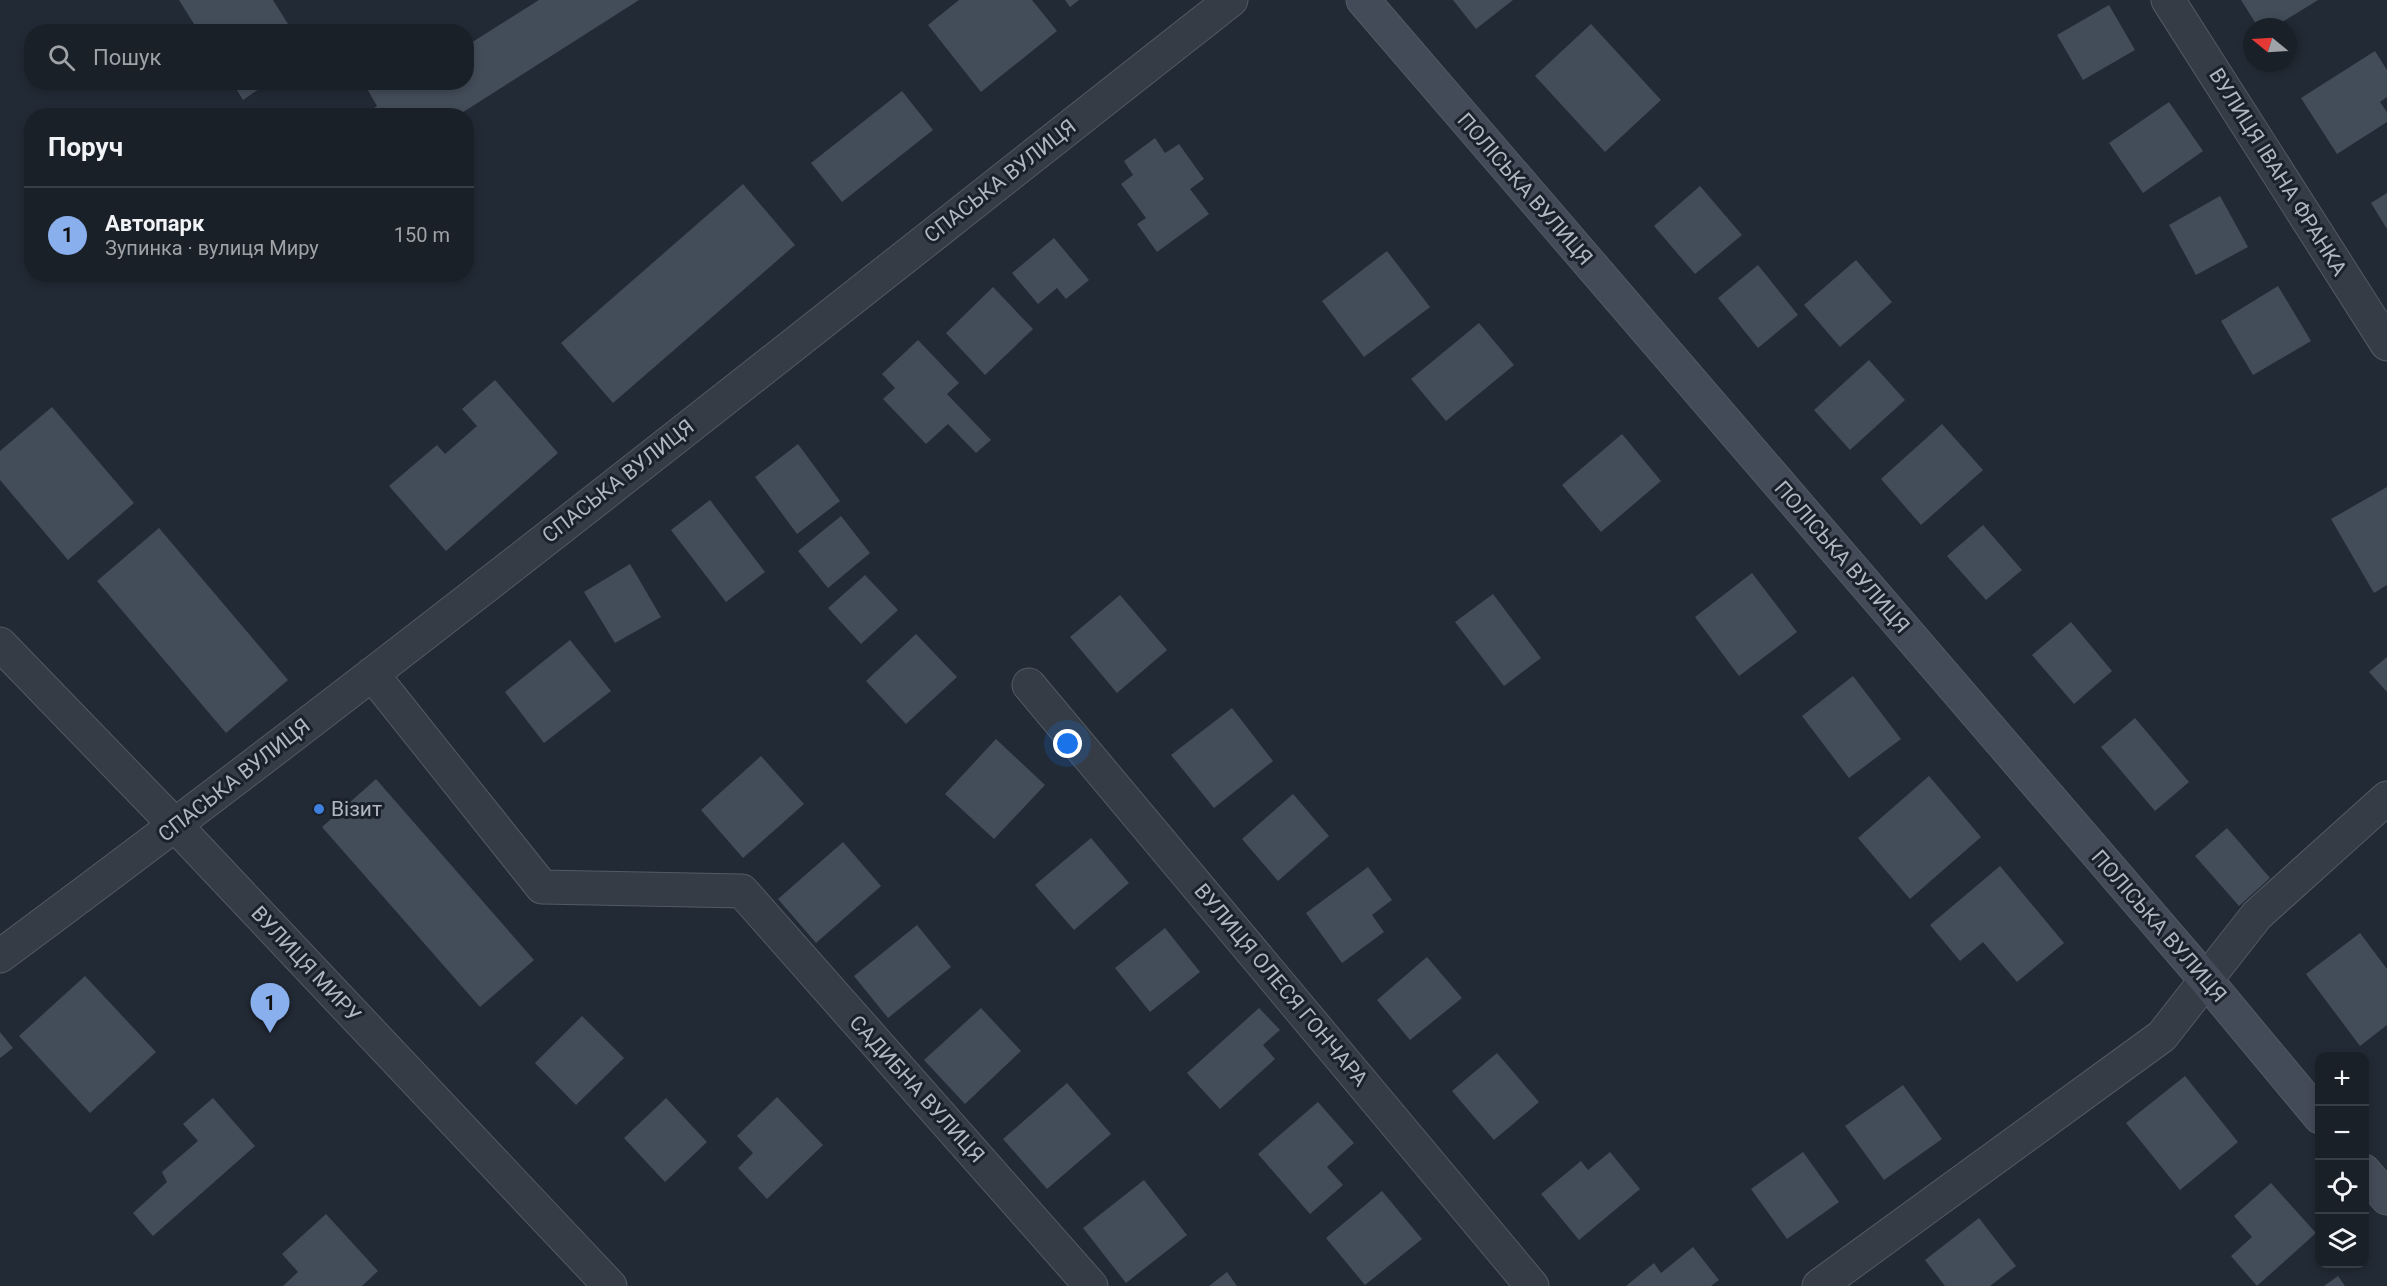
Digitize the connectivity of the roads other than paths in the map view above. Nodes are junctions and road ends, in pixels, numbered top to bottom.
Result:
1 (1231, 0) edge
2 (1363, 0) edge
3 (2168, 0) edge
4 (2387, 344) edge
5 (0, 644) edge
6 (372, 674) junction
7 (1029, 685) dead end
8 (2387, 798) edge
9 (176, 826) junction
10 (0, 956) edge
11 (2206, 980) junction
12 (2315, 1112) edge
13 (2369, 1177) edge
14 (2387, 1198) edge
15 (610, 1286) edge
16 (1092, 1286) edge
17 (1532, 1286) edge
18 (1819, 1286) edge

1 - 6 street, СПАСЬКА ВУЛИЦЯ
2 - 11 main road, ПОЛІСЬКА ВУЛИЦЯ
3 - 4 street, ВУЛИЦЯ ІВАНА ФРАНКА
5 - 9 street, ВУЛИЦЯ МИРУ
6 - 9 street, СПАСЬКА ВУЛИЦЯ
6 - 16 street, САДИБНА ВУЛИЦЯ
7 - 17 street, ВУЛИЦЯ ОЛЕСЯ ГОНЧАРА
8 - 11 street
9 - 10 street, СПАСЬКА ВУЛИЦЯ
9 - 15 street, ВУЛИЦЯ МИРУ
11 - 12 main road, ПОЛІСЬКА ВУЛИЦЯ
11 - 18 street
13 - 14 main road

